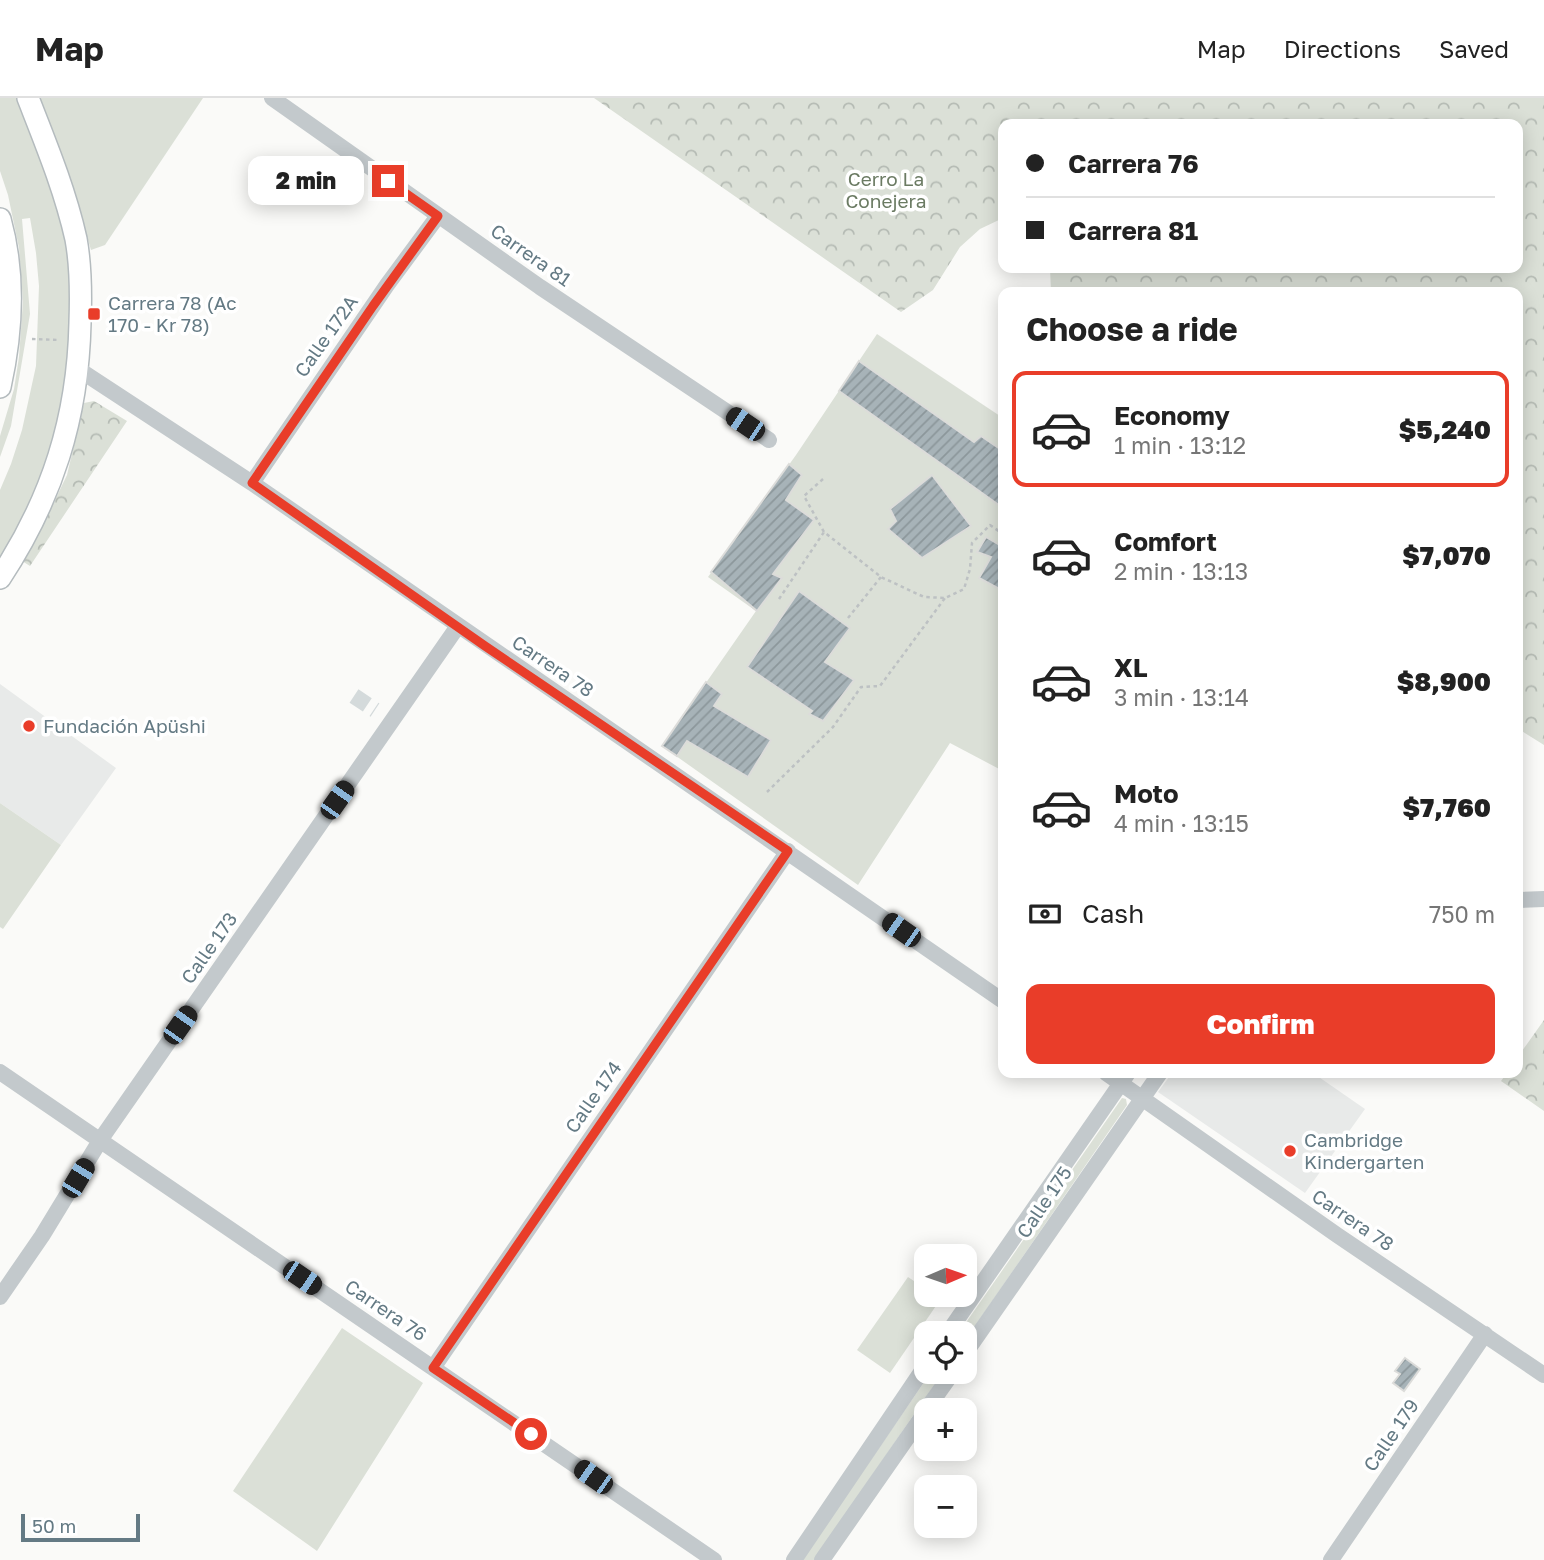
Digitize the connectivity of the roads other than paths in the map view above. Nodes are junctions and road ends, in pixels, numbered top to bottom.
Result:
1 (27, 98) edge
2 (272, 98) edge
3 (438, 216) junction
4 (0, 219) edge
5 (78, 369) junction
6 (0, 387) edge
7 (769, 440) dead end
8 (252, 483) junction
9 (0, 578) edge
10 (458, 626) junction
11 (788, 851) junction
12 (1544, 899) edge
13 (1523, 900) edge
14 (998, 998) edge
15 (0, 1072) edge
16 (1125, 1078) edge
17 (1156, 1078) edge
18 (1143, 1097) junction
19 (101, 1139) junction
20 (0, 1297) edge
21 (956, 1321) edge
22 (1485, 1334) junction
23 (977, 1336) edge
24 (433, 1368) junction
25 (1544, 1375) edge
26 (914, 1383) edge
27 (914, 1428) edge
28 (714, 1560) edge
29 (794, 1560) edge
30 (822, 1560) edge
31 (1331, 1560) edge

1 - 5 main road
2 - 3 street, Carrera 81
3 - 7 street, Carrera 81
3 - 8 street, Calle 172A
4 - 6 main road
5 - 8 street, Carrera 78
5 - 9 main road
8 - 10 street, Carrera 78
10 - 11 street, Carrera 78
10 - 19 street, Calle 173
11 - 14 street, Carrera 78
11 - 24 street, Calle 174
12 - 13 street
15 - 19 street, Carrera 76
16 - 18 street, Carrera 78
16 - 21 street, Calle 175
17 - 18 street, Calle 175
18 - 22 street, Carrera 78
18 - 23 street, Calle 175
19 - 20 street, Calle 173
19 - 24 street, Carrera 76
22 - 25 street, Carrera 78
22 - 31 street, Calle 179
24 - 28 street, Carrera 76
26 - 29 street
27 - 30 street

